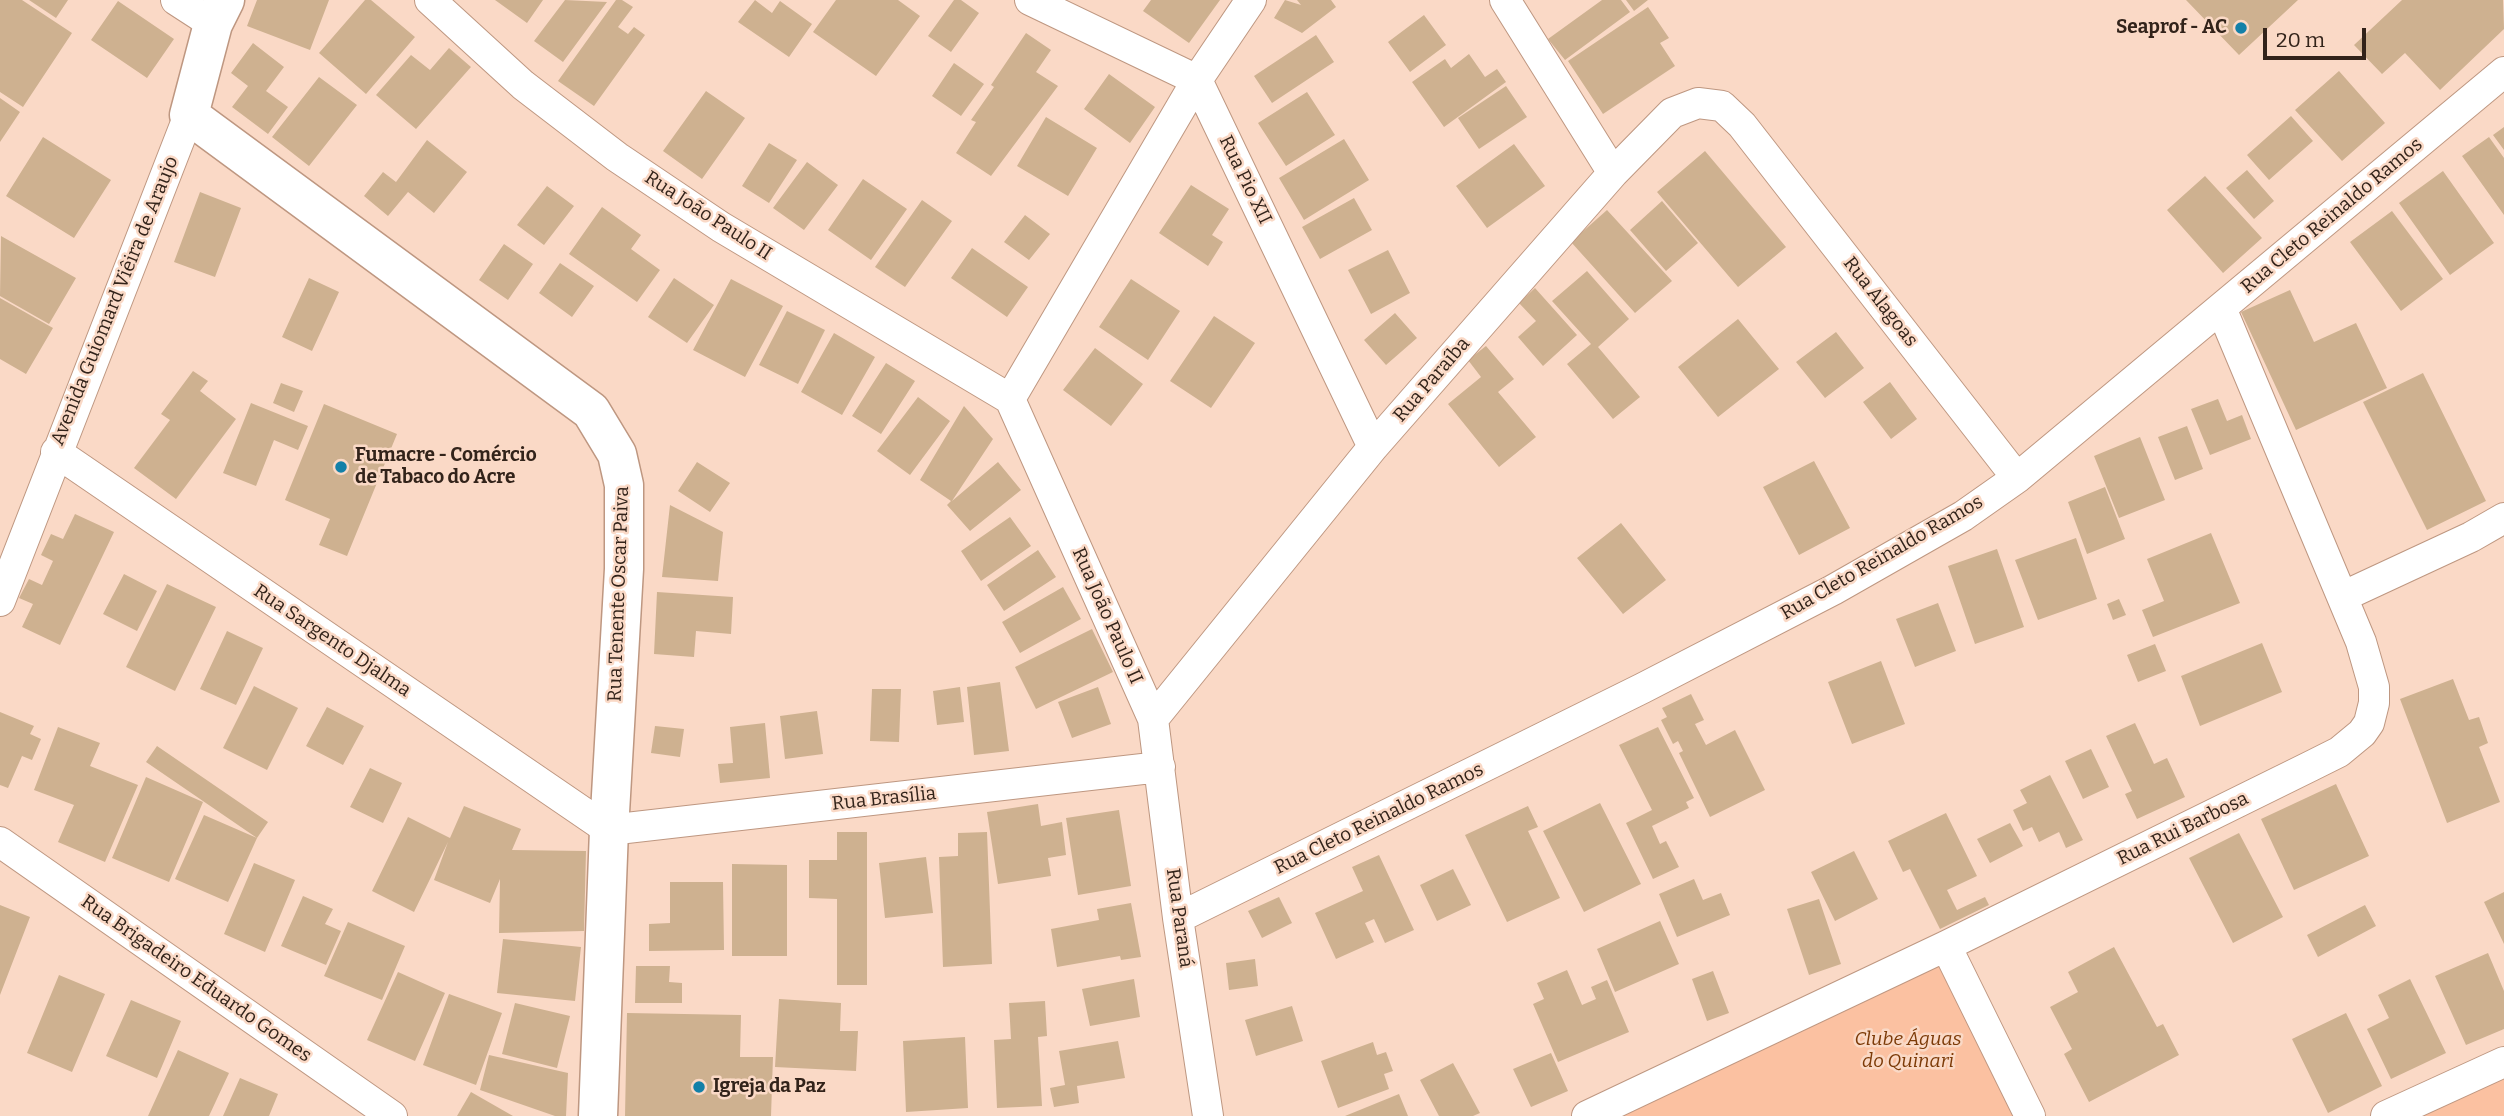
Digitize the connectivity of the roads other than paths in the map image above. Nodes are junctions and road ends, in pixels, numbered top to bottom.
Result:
1 (176, 0) edge
2 (430, 0) edge
3 (1030, 0) edge
4 (1251, 0) edge
5 (1505, 0) edge
6 (219, 12) edge
7 (2504, 72) edge
8 (1197, 80) junction
9 (189, 115) junction
10 (1742, 125) joint
11 (1613, 173) junction
12 (2221, 308) junction
13 (1010, 399) junction
14 (1373, 447) junction
15 (56, 452) junction
16 (2017, 478) junction
17 (2504, 518) edge
18 (2344, 596) junction
19 (0, 601) edge
20 (1153, 719) junction
21 (1160, 767) junction
22 (609, 830) junction
23 (0, 842) edge
24 (1178, 918) junction
25 (1946, 946) junction
26 (2504, 1062) edge
27 (392, 1116) edge
28 (598, 1116) edge
29 (1208, 1116) edge
30 (1587, 1116) edge
31 (2030, 1116) edge
32 (2386, 1116) edge

1 - 6 street
2 - 13 street, Rua João Paulo II
3 - 8 street
4 - 8 street
5 - 11 street
6 - 9 street, Avenida Guiomard Viêira de Araujo
7 - 12 street, Rua Cleto Reinaldo Ramos
8 - 13 street
8 - 14 street, Rua Pio XII
9 - 15 street, Avenida Guiomard Viêira de Araujo
9 - 22 street, Rua Tenente Oscar Paiva
10 - 11 street, Rua Paraíba
10 - 16 street, Rua Alagoas
11 - 14 street, Rua Paraíba
12 - 16 street, Rua Cleto Reinaldo Ramos
12 - 18 street, Rua Rui Barbosa
13 - 20 street, Rua João Paulo II
14 - 20 street, Rua Paraíba
15 - 19 street, Avenida Guiomard Viêira de Araujo
15 - 22 street, Rua Sargento Djalma
16 - 24 street, Rua Cleto Reinaldo Ramos
17 - 18 street
18 - 25 street, Rua Rui Barbosa
20 - 21 street, Rua Paraná
21 - 22 street, Rua Brasília
21 - 24 street, Rua Paraná
22 - 28 street, Rua Tenente Oscar Paiva
23 - 27 street, Rua Brigadeiro Eduardo Gomes
24 - 29 street, Rua Paraná
25 - 30 street, Rua Rui Barbosa
25 - 31 street
26 - 32 street

